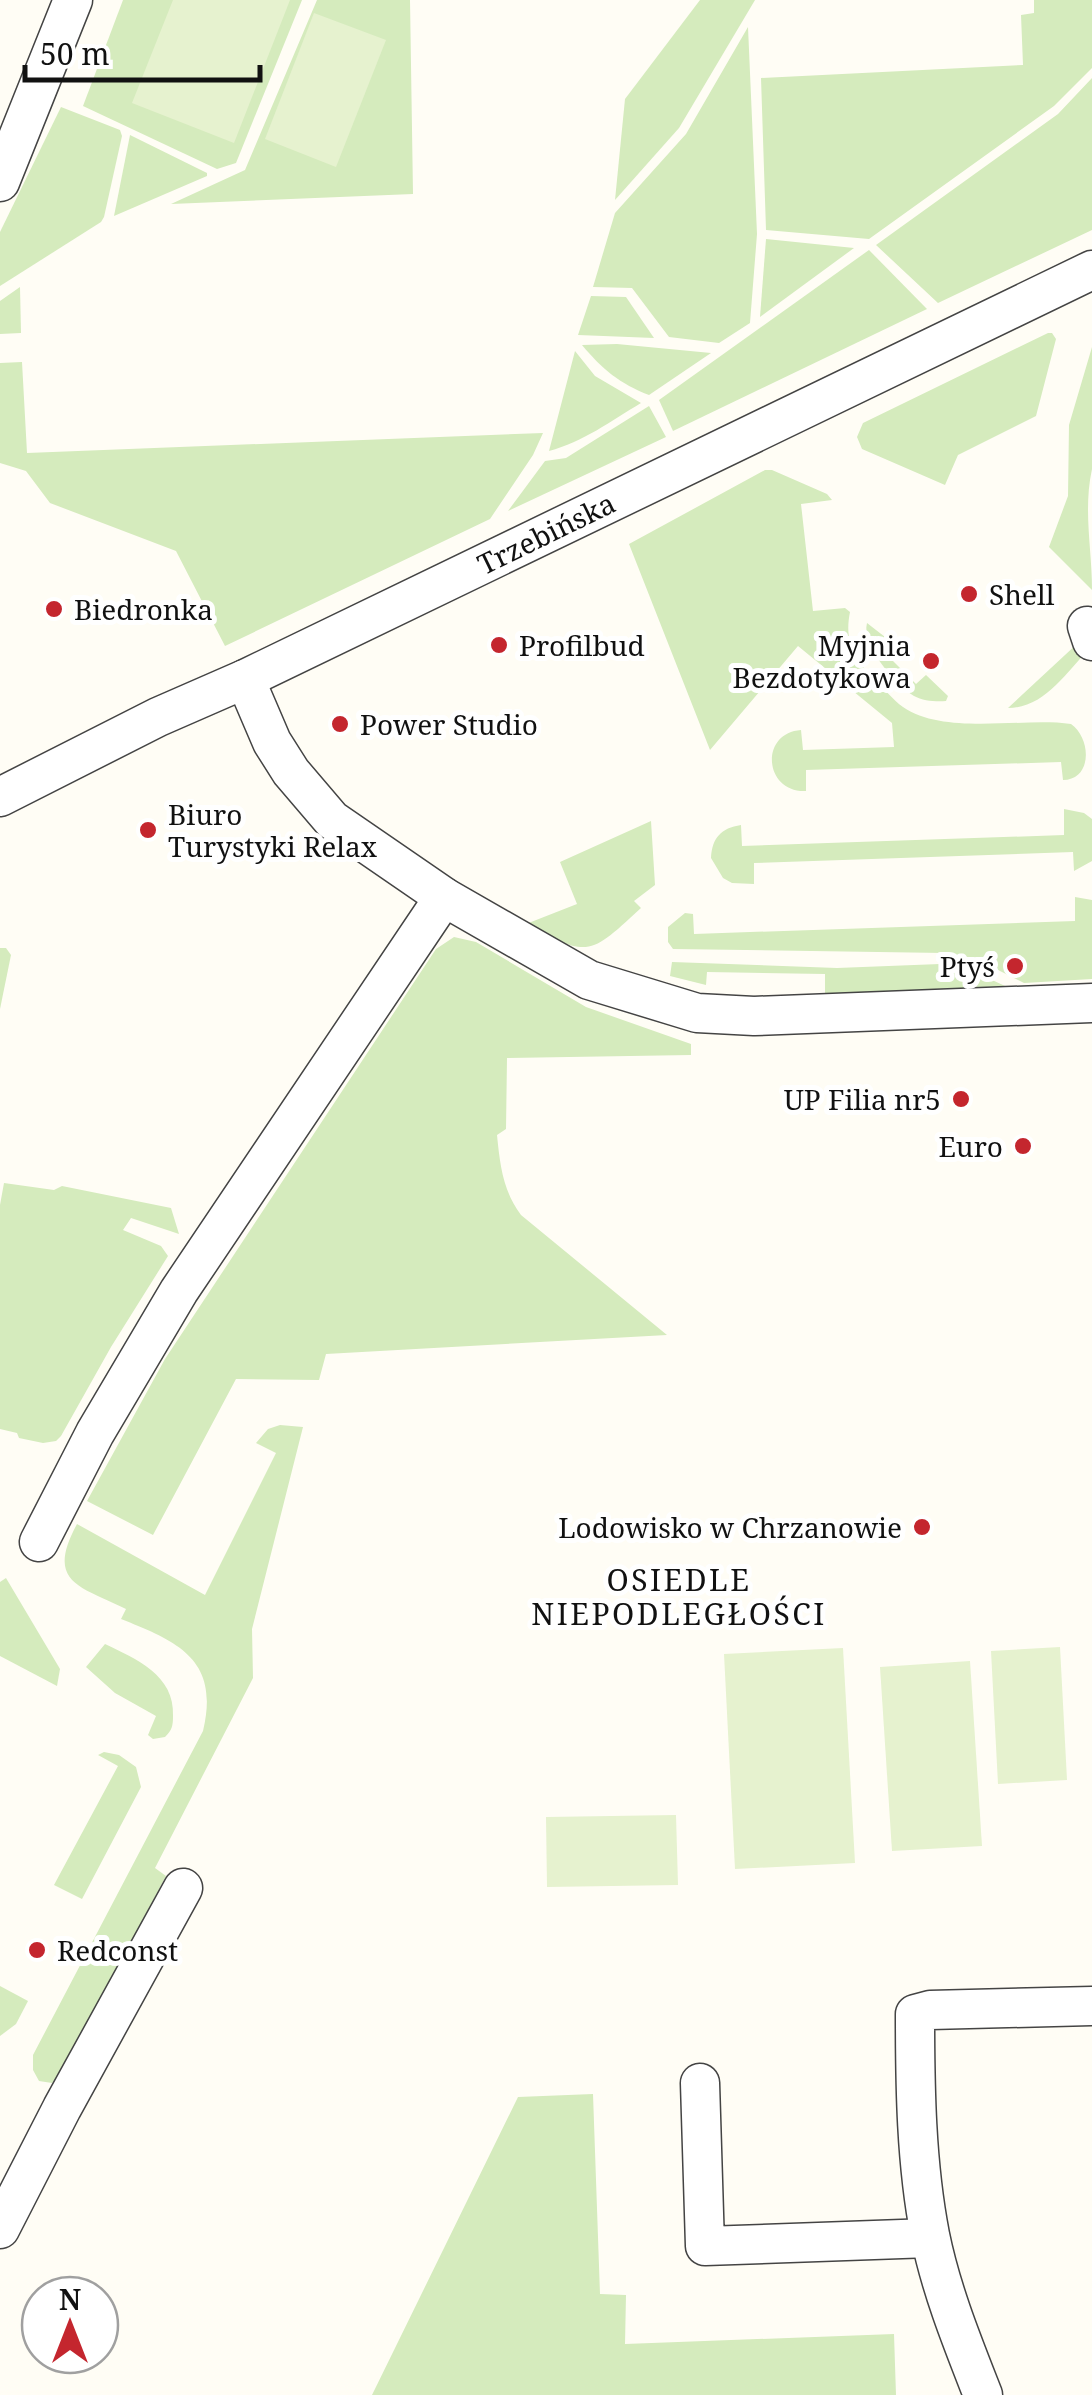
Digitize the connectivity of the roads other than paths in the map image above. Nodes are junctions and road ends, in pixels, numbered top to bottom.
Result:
1 (73, 0) edge
2 (0, 182) edge
3 (1092, 270) edge
4 (245, 679) junction
5 (0, 797) edge
6 (444, 897) junction
7 (1092, 1004) edge
8 (40, 1542) dead end
9 (183, 1888) dead end
10 (1092, 2006) edge
11 (700, 2084) dead end
12 (0, 2229) edge
13 (930, 2238) junction
14 (983, 2395) edge

1 - 2 street
3 - 4 street, Trzebińska
4 - 5 street, Trzebińska
4 - 6 street
6 - 7 street
6 - 8 street
9 - 12 street
10 - 13 street
11 - 13 street
13 - 14 street

